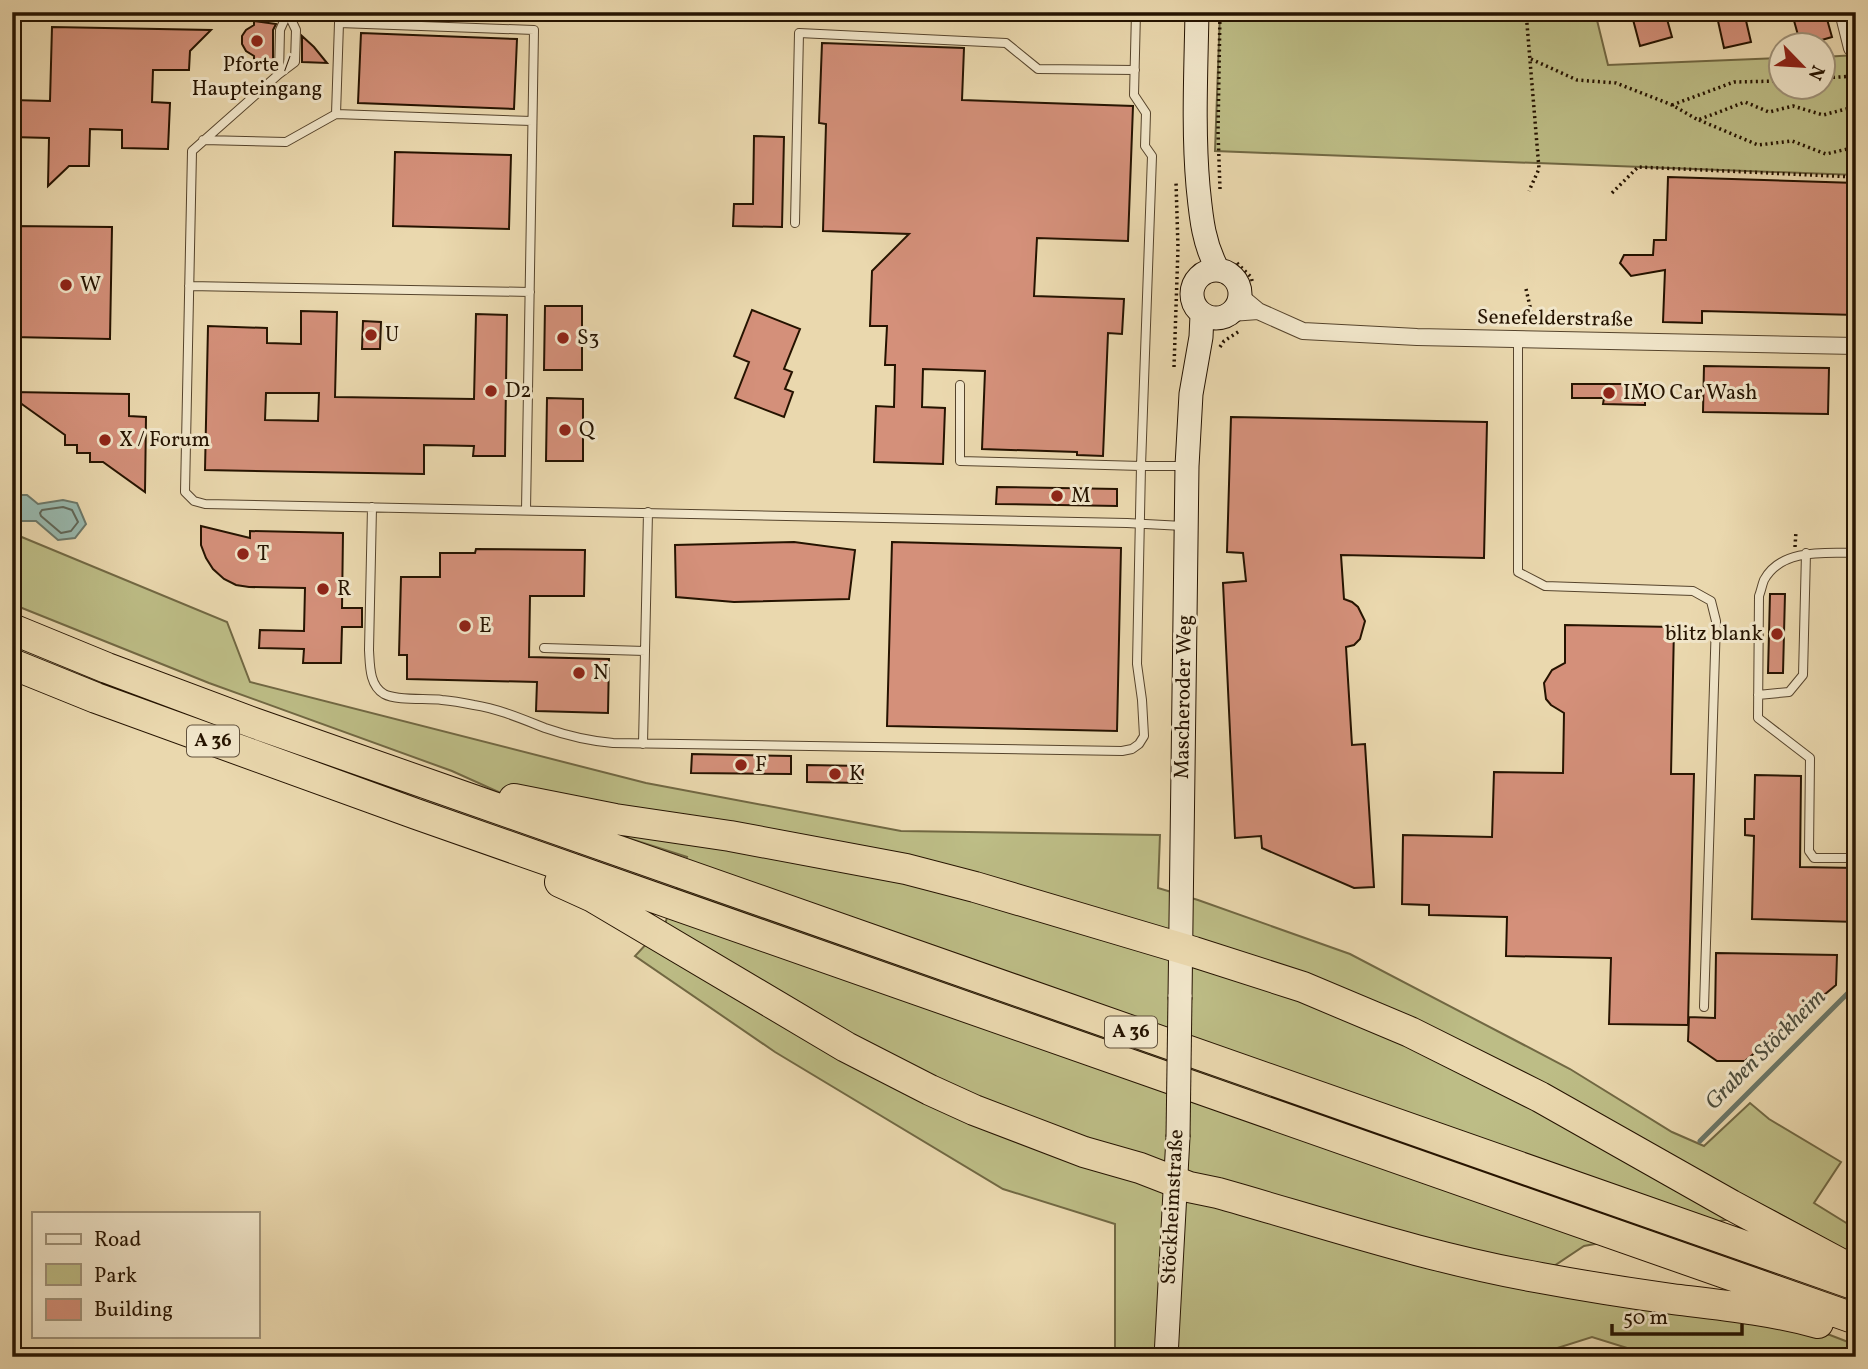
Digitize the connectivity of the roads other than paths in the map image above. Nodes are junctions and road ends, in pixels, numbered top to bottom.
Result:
1 (1136, 12) edge
2 (1197, 12) edge
3 (1843, 12) edge
4 (288, 13) edge
5 (1852, 48) dead end
6 (1135, 70) junction
7 (279, 74) junction
8 (336, 114) junction
9 (533, 121) junction
10 (203, 140) junction
11 (795, 223) dead end
12 (1217, 265) junction
13 (189, 286) junction
14 (530, 292) junction
15 (1217, 316) junction
16 (1518, 339) junction
17 (1856, 346) edge
18 (960, 385) dead end
19 (1141, 466) junction
20 (1187, 466) junction
21 (372, 507) junction
22 (526, 510) junction
23 (648, 512) junction
24 (1140, 523) junction
25 (1186, 526) junction
26 (1856, 553) edge
27 (1806, 554) junction
28 (12, 629) edge
29 (544, 648) dead end
30 (645, 651) junction
31 (12, 664) edge
32 (1758, 695) junction
33 (643, 744) junction
34 (407, 777) junction
35 (416, 814) junction
36 (1856, 858) edge
37 (1180, 949) junction
38 (1704, 1007) dead end
39 (1179, 1058) joint
40 (1175, 1182) junction
41 (1856, 1272) edge
42 (1856, 1285) edge
43 (1856, 1319) edge
44 (1856, 1334) edge
45 (1166, 1357) edge

1 - 6 lane
2 - 12 street
3 - 5 street
4 - 7 lane
4 - 7 lane
6 - 11 lane
6 - 19 lane
7 - 10 lane
8 - 9 lane
8 - 9 lane
8 - 10 lane
9 - 14 lane
10 - 13 lane
12 - 15 street
12 - 15 street
13 - 14 lane
13 - 21 lane
14 - 22 lane
15 - 16 street, Senefelderstraße
15 - 20 street, Mascheroder Weg
16 - 17 street, Senefelderstraße
16 - 38 lane
18 - 19 lane
19 - 20 lane
19 - 24 lane
20 - 25 street, Mascheroder Weg
21 - 22 lane
21 - 33 lane
22 - 23 lane
23 - 24 lane
23 - 30 lane
24 - 25 lane
24 - 33 lane
25 - 37 street, Mascheroder Weg
26 - 27 lane
27 - 32 lane
27 - 32 lane
28 - 34 highway, A 36
29 - 30 lane
30 - 33 lane
31 - 35 highway, A 36
32 - 36 lane
34 - 37 highway
34 - 42 highway, A 36
35 - 40 highway
35 - 43 highway, A 36
37 - 39 street, Mascheroder Weg, bridge
37 - 41 highway
39 - 40 street, Stöckheimstraße, bridge
40 - 44 highway
40 - 45 street, Stöckheimstraße

